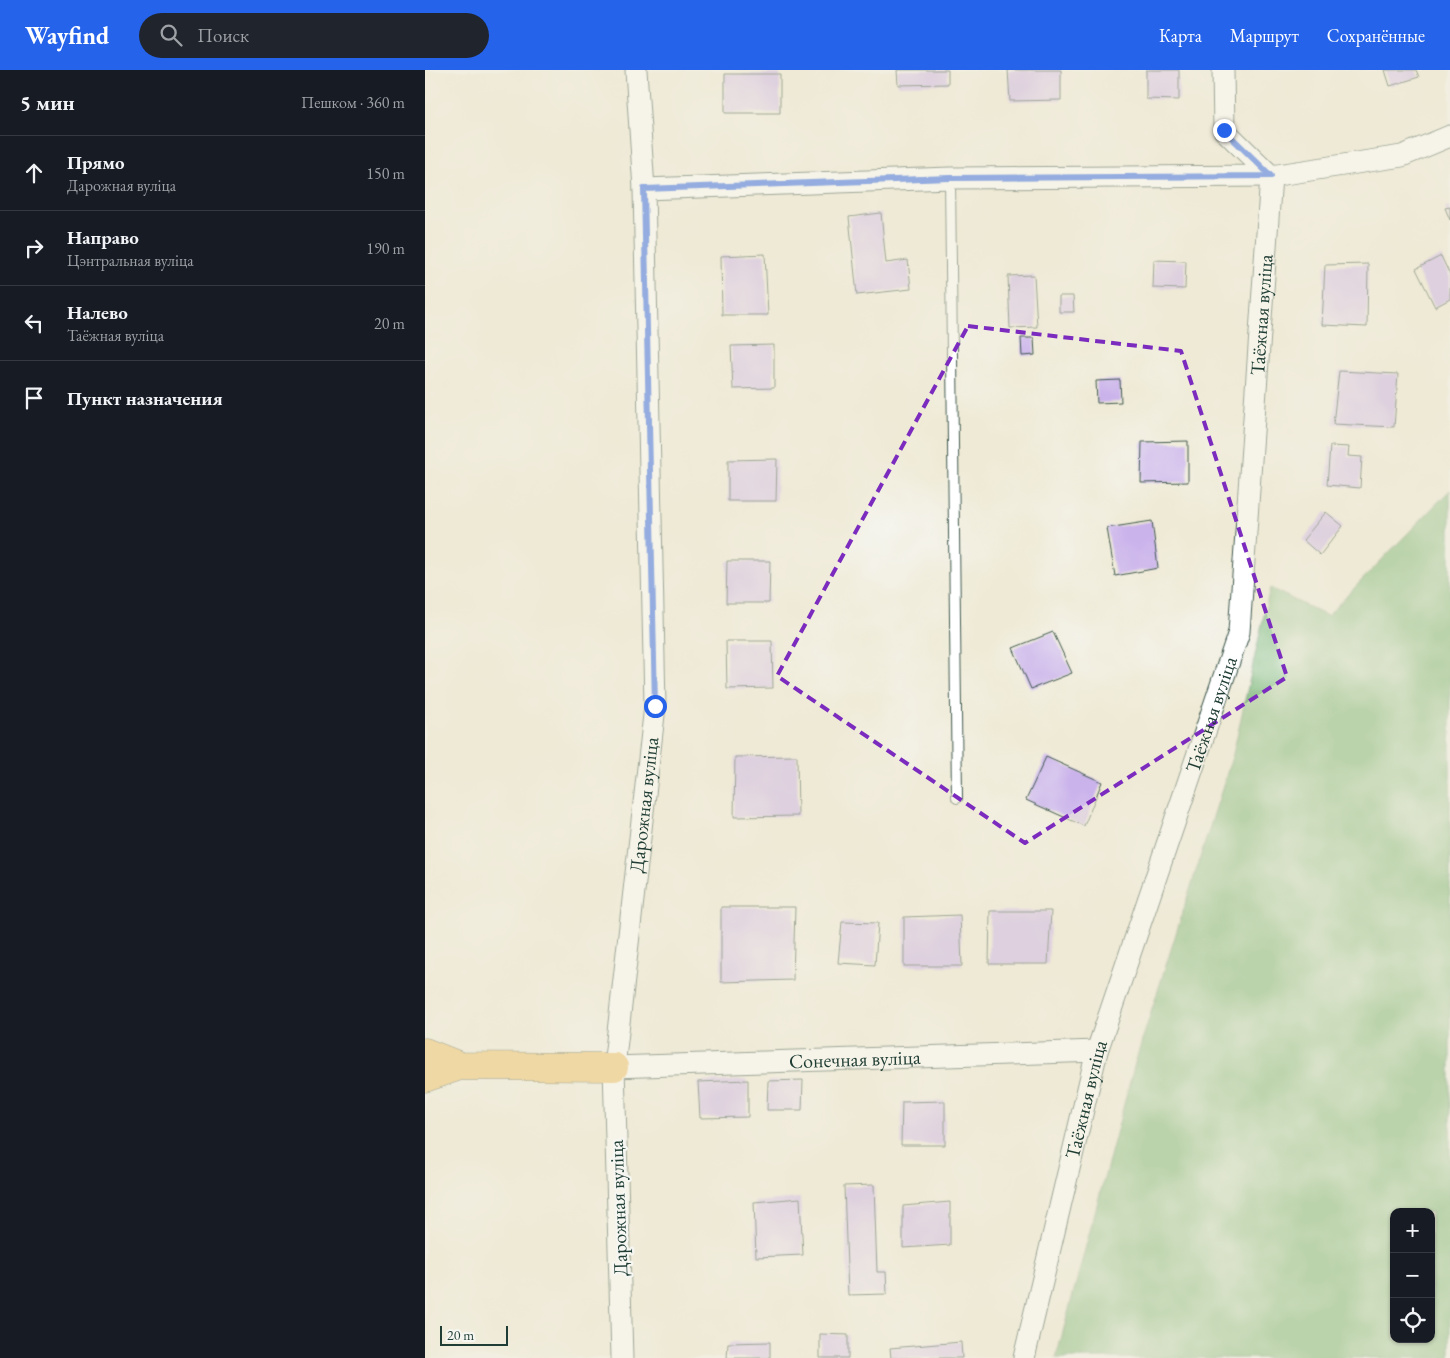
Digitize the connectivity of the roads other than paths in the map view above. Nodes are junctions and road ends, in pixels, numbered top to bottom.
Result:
1 (636, 70) edge
2 (1223, 70) edge
3 (1450, 136) edge
4 (1271, 176) junction
5 (950, 178) junction
6 (644, 189) junction
7 (957, 798) dead end
8 (1097, 1051) junction
9 (425, 1052) edge
10 (460, 1066) junction
11 (614, 1067) junction
12 (425, 1078) edge
13 (622, 1358) edge
14 (1023, 1358) edge

1 - 6 street, Дарожная вуліца
2 - 4 street
3 - 4 street
4 - 5 street
4 - 8 street, Таёжная вуліца
5 - 6 street
5 - 7 lane
6 - 11 street, Дарожная вуліца
8 - 11 street, Сонечная вуліца
8 - 14 street, Таёжная вуліца
9 - 10 highway
10 - 11 highway
10 - 12 highway
11 - 13 street, Дарожная вуліца

